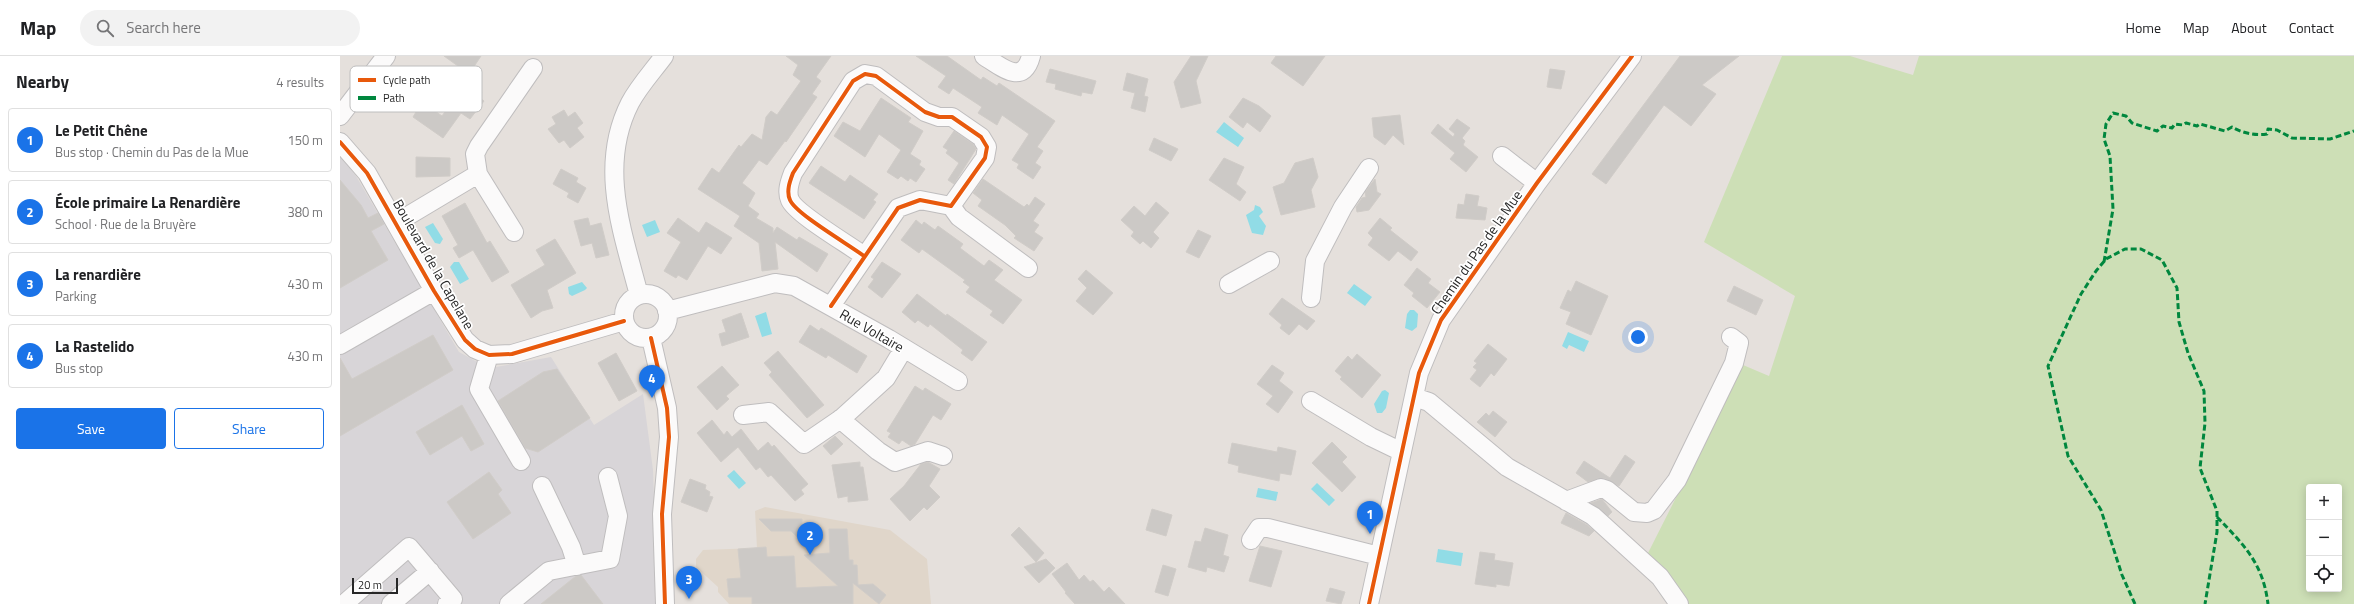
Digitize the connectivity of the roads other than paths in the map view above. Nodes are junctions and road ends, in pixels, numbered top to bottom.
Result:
1 (386, 56) edge
2 (664, 56) edge
3 (984, 56) edge
4 (1031, 56) edge
5 (1632, 56) edge
6 (378, 66) edge
7 (533, 68) dead end
8 (350, 103) edge
9 (340, 116) edge
10 (340, 142) edge
11 (1502, 156) dead end
12 (1369, 168) dead end
13 (478, 174) junction
14 (1537, 183) junction
15 (951, 206) junction
16 (396, 223) junction
17 (514, 232) dead end
18 (864, 256) junction
19 (1270, 261) dead end
20 (1028, 268) dead end
21 (1229, 284) dead end
22 (434, 291) junction
23 (639, 295) junction
24 (1311, 298) dead end
25 (830, 306) junction
26 (667, 311) junction
27 (624, 321) junction
28 (1731, 337) dead end
29 (651, 338) junction
30 (340, 345) edge
31 (904, 348) junction
32 (489, 355) junction
33 (958, 381) dead end
34 (1414, 397) junction
35 (1311, 401) dead end
36 (743, 415) dead end
37 (840, 419) junction
38 (1402, 452) junction
39 (943, 456) dead end
40 (521, 461) dead end
41 (608, 477) dead end
42 (542, 486) dead end
43 (1566, 501) junction
44 (1251, 540) dead end
45 (1379, 556) junction
46 (576, 566) junction
47 (430, 571) junction
48 (1374, 603) edge
49 (344, 604) edge
50 (391, 604) edge
51 (448, 604) edge
52 (509, 604) edge
53 (665, 604) edge
54 (1679, 604) edge

1 - 6 street
2 - 23 street
3 - 4 street
5 - 14 street, Chemin du Pas de la Mue
7 - 13 street
8 - 9 street
10 - 16 street, Boulevard de la Capelane
11 - 14 street
12 - 24 street
13 - 16 street
13 - 17 street
14 - 34 street, Chemin du Pas de la Mue
15 - 18 street
15 - 18 street
15 - 20 street
16 - 22 street, Boulevard de la Capelane
18 - 25 street
19 - 21 street
22 - 30 street
22 - 32 street, Boulevard de la Capelane
23 - 26 street
23 - 27 street
25 - 26 street, Rue Voltaire
25 - 31 street, Rue Voltaire
26 - 29 street
27 - 29 street
27 - 32 street
28 - 43 street
29 - 53 street
31 - 33 street, Rue Voltaire
31 - 37 street
32 - 40 street
34 - 38 street, Chemin du Pas de la Mue
34 - 43 street
35 - 38 street
36 - 37 street
37 - 39 street
38 - 45 street, Chemin du Pas de la Mue
41 - 46 street
42 - 46 street
43 - 54 street
44 - 45 street
45 - 48 street, Chemin du Pas de la Mue
46 - 52 street
47 - 49 street
47 - 50 street
47 - 51 street

